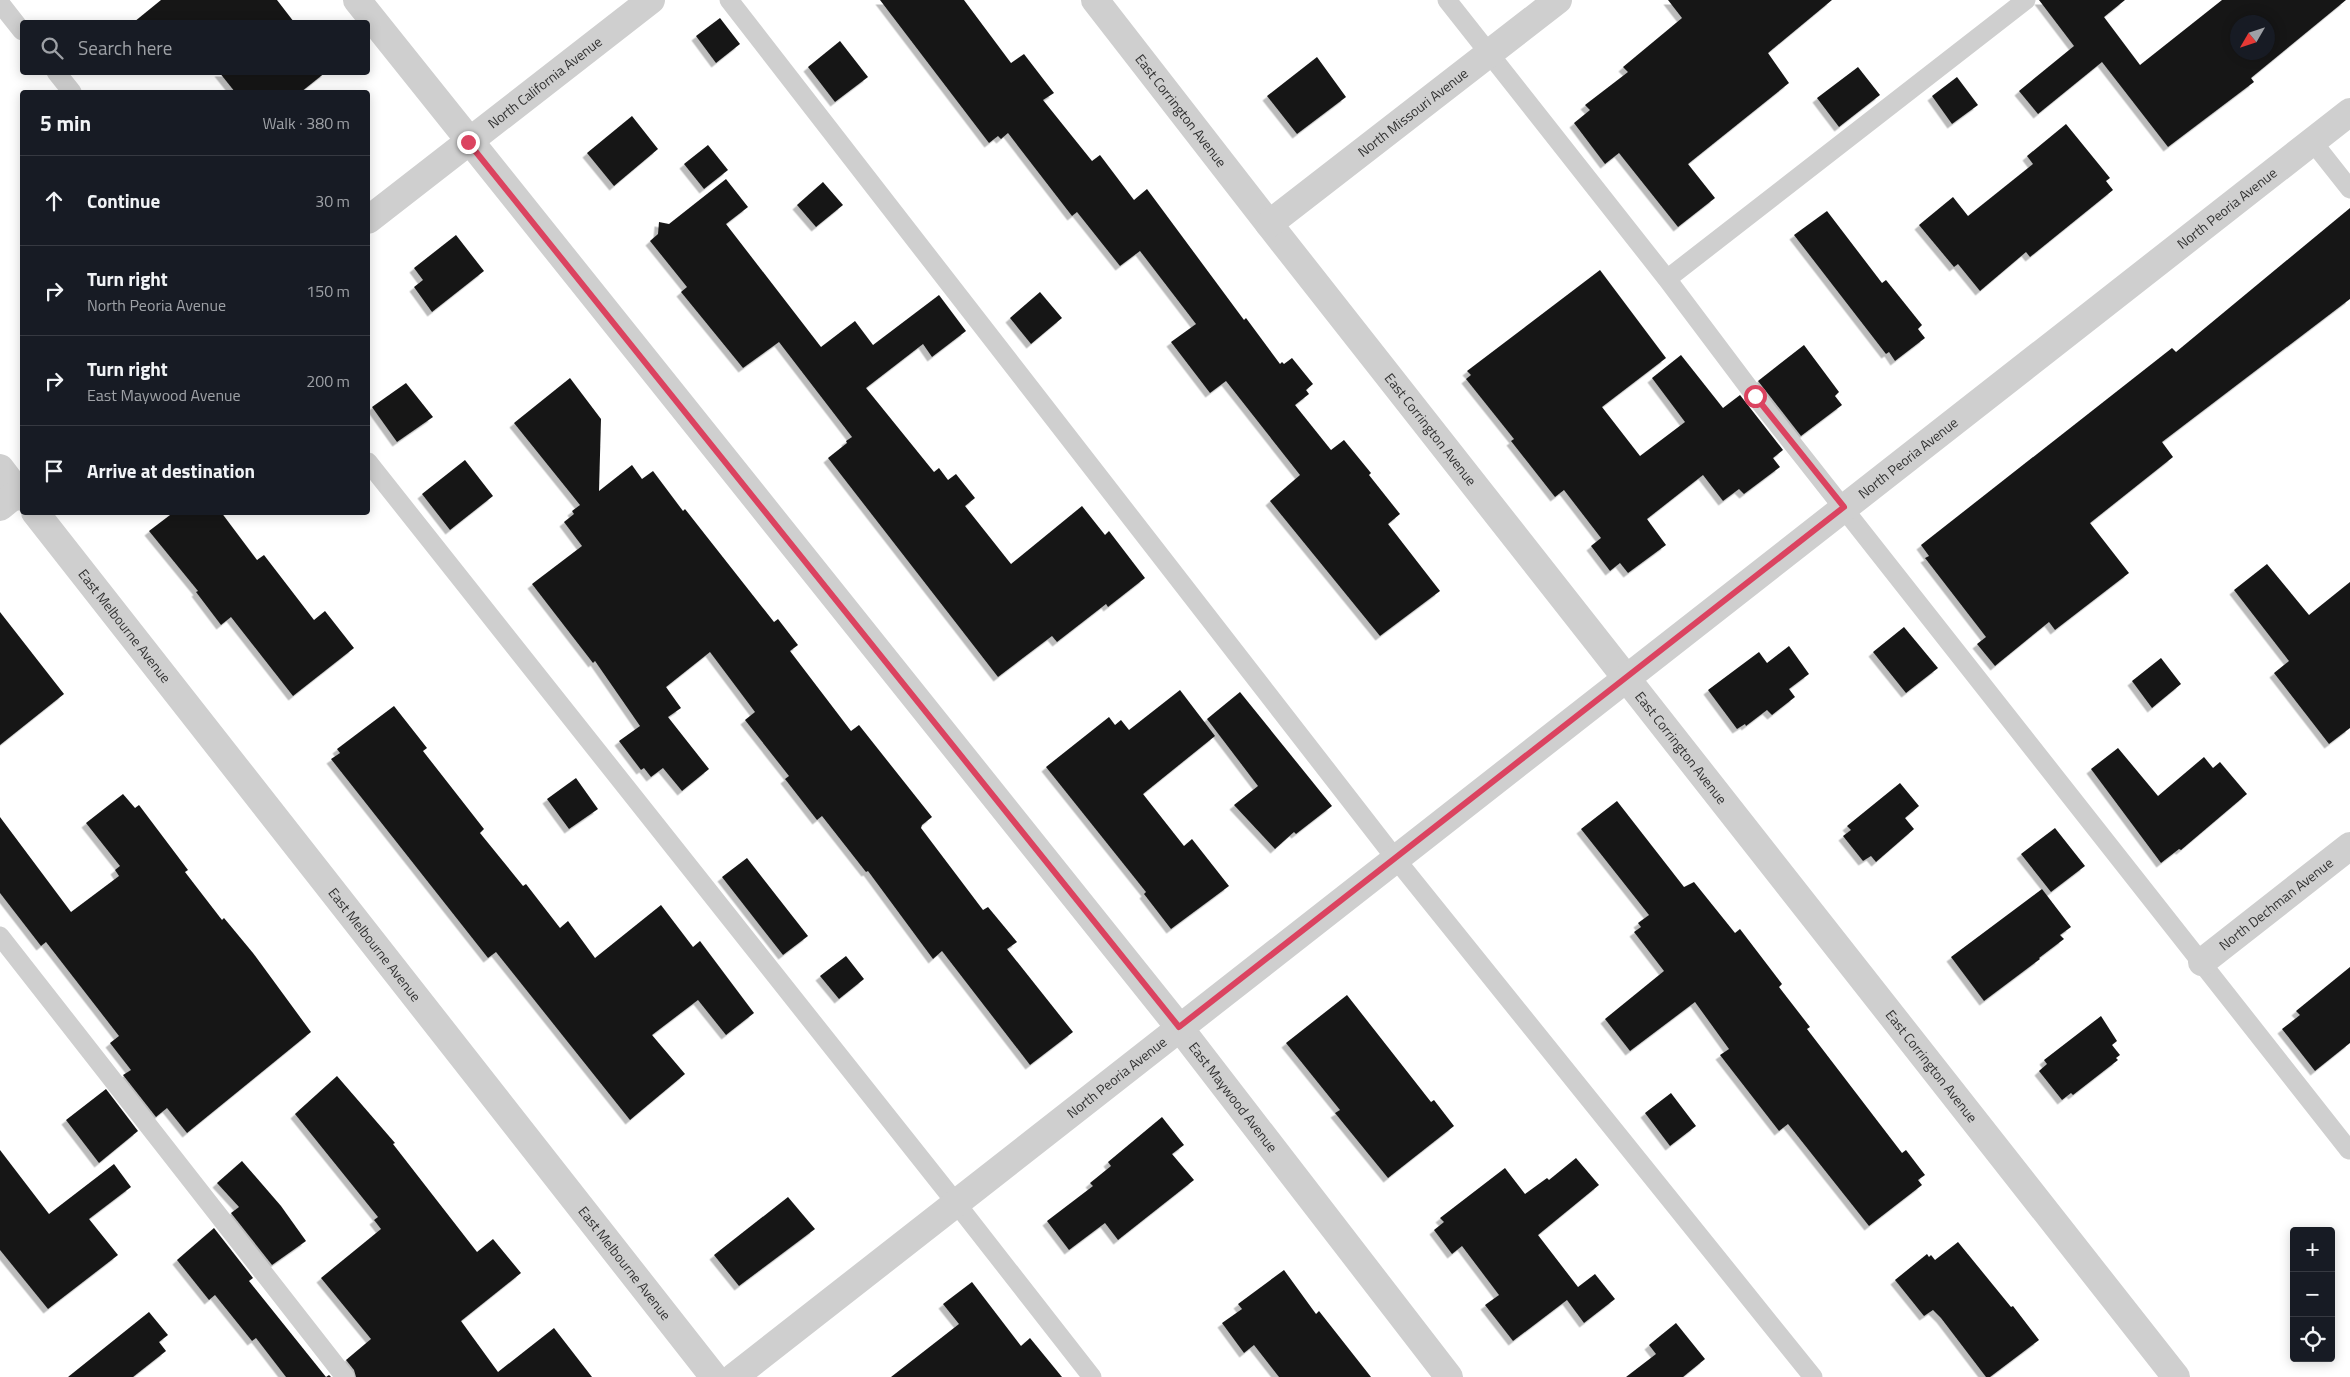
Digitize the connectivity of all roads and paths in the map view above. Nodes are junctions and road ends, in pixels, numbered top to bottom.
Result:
1 (357, 0) edge
2 (651, 0) edge
3 (729, 0) edge
4 (1095, 0) edge
5 (1447, 0) edge
6 (1558, 0) edge
7 (2026, 0) edge
8 (0, 3) edge
9 (20, 28) edge
10 (1489, 54) junction
11 (58, 75) edge
12 (70, 90) edge
13 (2350, 112) edge
14 (2312, 141) junction
15 (468, 142) junction
16 (2350, 189) edge
17 (370, 218) edge
18 (1269, 224) junction
19 (1667, 279) junction
20 (370, 465) edge
21 (0, 468) edge
22 (20, 499) edge
23 (1844, 507) junction
24 (33, 515) edge
25 (1626, 678) junction
26 (2350, 846) edge
27 (1395, 858) junction
28 (0, 936) edge
29 (2202, 962) junction
30 (1179, 1027) junction
31 (2349, 1150) edge
32 (956, 1203) junction
33 (345, 1377) edge
34 (714, 1377) edge
35 (734, 1377) edge
36 (1092, 1377) edge
37 (1450, 1377) edge
38 (1813, 1377) edge
39 (2176, 1377) edge

1 - 15 street, East Maywood Avenue
2 - 15 street, North California Avenue
3 - 27 lane
4 - 18 street, East Corrington Avenue
5 - 10 lane
6 - 10 street, North Missouri Avenue
7 - 19 lane
8 - 9 lane
10 - 18 street, North Missouri Avenue
10 - 19 lane
11 - 12 lane
13 - 14 street, North Peoria Avenue
14 - 16 lane
14 - 23 street, North Peoria Avenue
15 - 17 street, North California Avenue
15 - 30 street, East Maywood Avenue
18 - 25 street, East Corrington Avenue
19 - 23 lane
20 - 32 lane
21 - 22 street, East Melbourne Avenue
23 - 25 street, North Peoria Avenue
23 - 29 lane
24 - 34 street, East Melbourne Avenue
25 - 27 street, North Peoria Avenue
25 - 39 street, East Corrington Avenue
26 - 29 street, North Dechman Avenue
27 - 30 street, North Peoria Avenue
27 - 38 lane
28 - 33 lane
29 - 31 lane
30 - 32 street, North Peoria Avenue
30 - 37 street, East Maywood Avenue
32 - 35 street, North Peoria Avenue
32 - 36 lane

